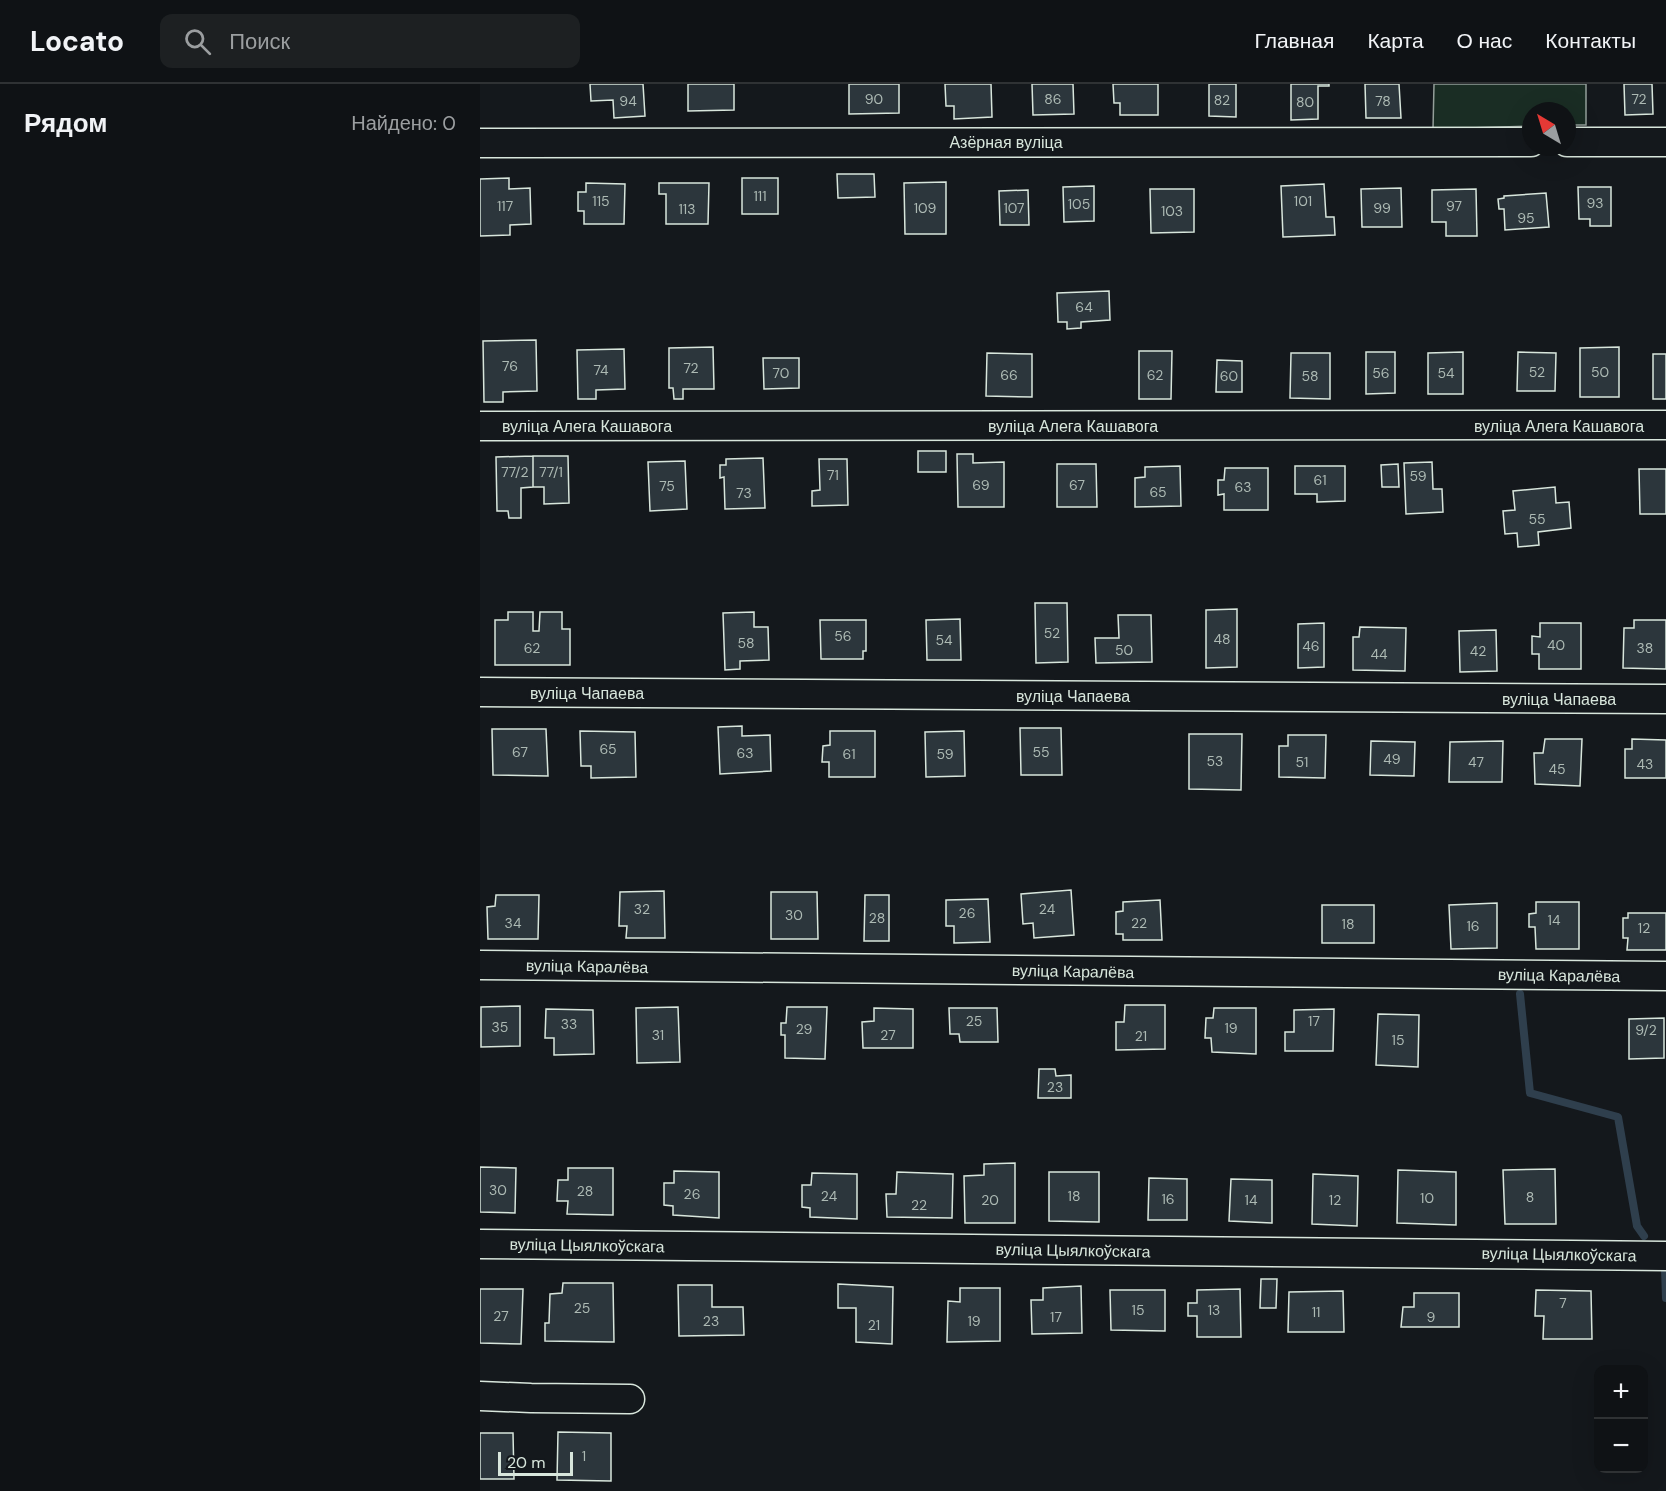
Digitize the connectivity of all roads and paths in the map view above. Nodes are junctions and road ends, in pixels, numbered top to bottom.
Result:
1 (1522, 142) edge
2 (1576, 142) edge
3 (1666, 142) edge
4 (480, 143) edge
5 (1666, 425) edge
6 (480, 426) edge
7 (480, 692) edge
8 (1666, 699) edge
9 (480, 965) edge
10 (1666, 976) edge
11 (480, 1244) edge
12 (1666, 1256) edge
13 (480, 1396) edge
14 (630, 1399) dead end

1 - 4 street, Азёрная вуліца
2 - 3 street
5 - 6 street, вуліца Алега Кашавога
7 - 8 street, вуліца Чапаева
9 - 10 street, вуліца Каралёва
11 - 12 street, вуліца Цыялкоўскага
13 - 14 street

